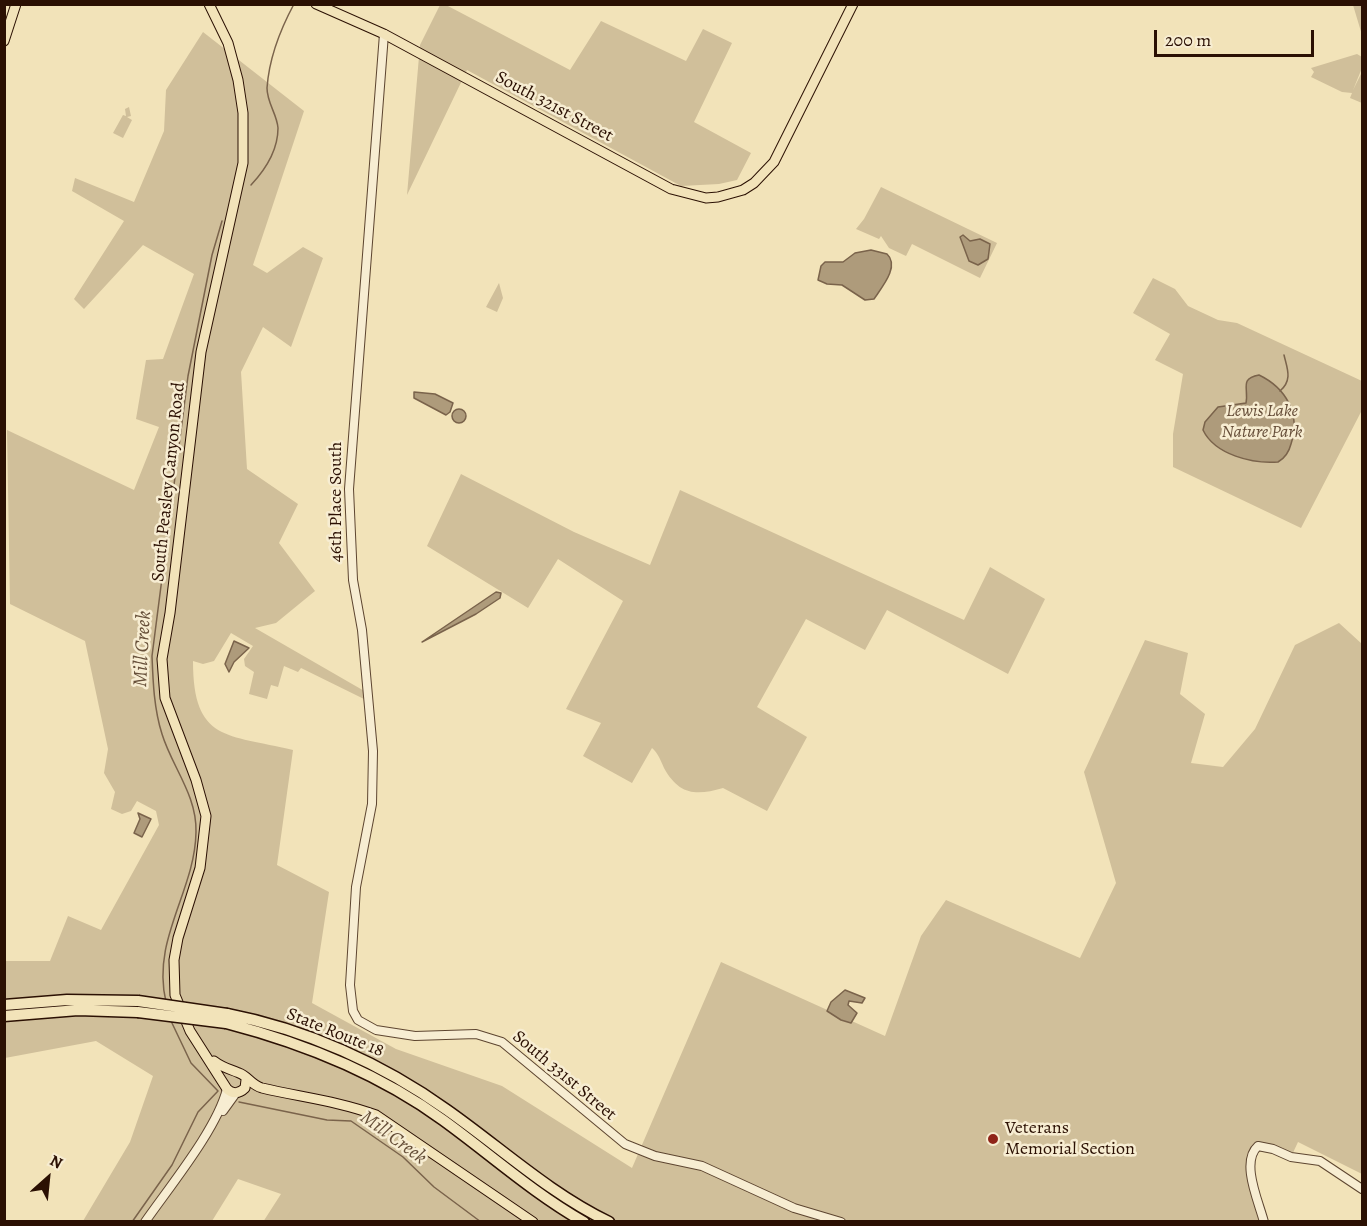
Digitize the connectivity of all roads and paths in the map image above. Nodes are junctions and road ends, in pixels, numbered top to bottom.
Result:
1 (16, 4) edge
2 (208, 4) edge
3 (316, 4) edge
4 (853, 4) edge
5 (384, 34) junction
6 (4, 41) edge
7 (351, 969) joint
8 (4, 1005) edge
9 (138, 1006) junction
10 (4, 1016) edge
11 (226, 1019) junction
12 (190, 1031) junction
13 (233, 1072) junction
14 (246, 1080) junction
15 (226, 1086) junction
16 (240, 1092) junction
17 (301, 1095) junction
18 (204, 1136) junction
19 (1362, 1189) edge
20 (145, 1221) edge
21 (533, 1221) edge
22 (584, 1221) edge
23 (609, 1221) edge
24 (841, 1221) edge
25 (1264, 1221) edge

1 - 6 main road
2 - 12 main road, South Peasley Canyon Road
3 - 5 main road, South 321st Street
4 - 5 main road, South 321st Street
5 - 7 street, 46th Place South
7 - 24 street, South 331st Street
8 - 9 highway, State Route 18
9 - 10 highway, State Route 18
9 - 11 highway, State Route 18, bridge
11 - 22 highway, State Route 18
11 - 23 highway, State Route 18
12 - 13 main road, South Peasley Canyon Road
12 - 15 main road, South Peasley Canyon Road
13 - 14 main road
13 - 15 main road
14 - 16 main road
14 - 17 main road
15 - 16 main road
15 - 18 street
16 - 17 main road
16 - 18 street
17 - 21 main road
18 - 20 street
19 - 25 street

